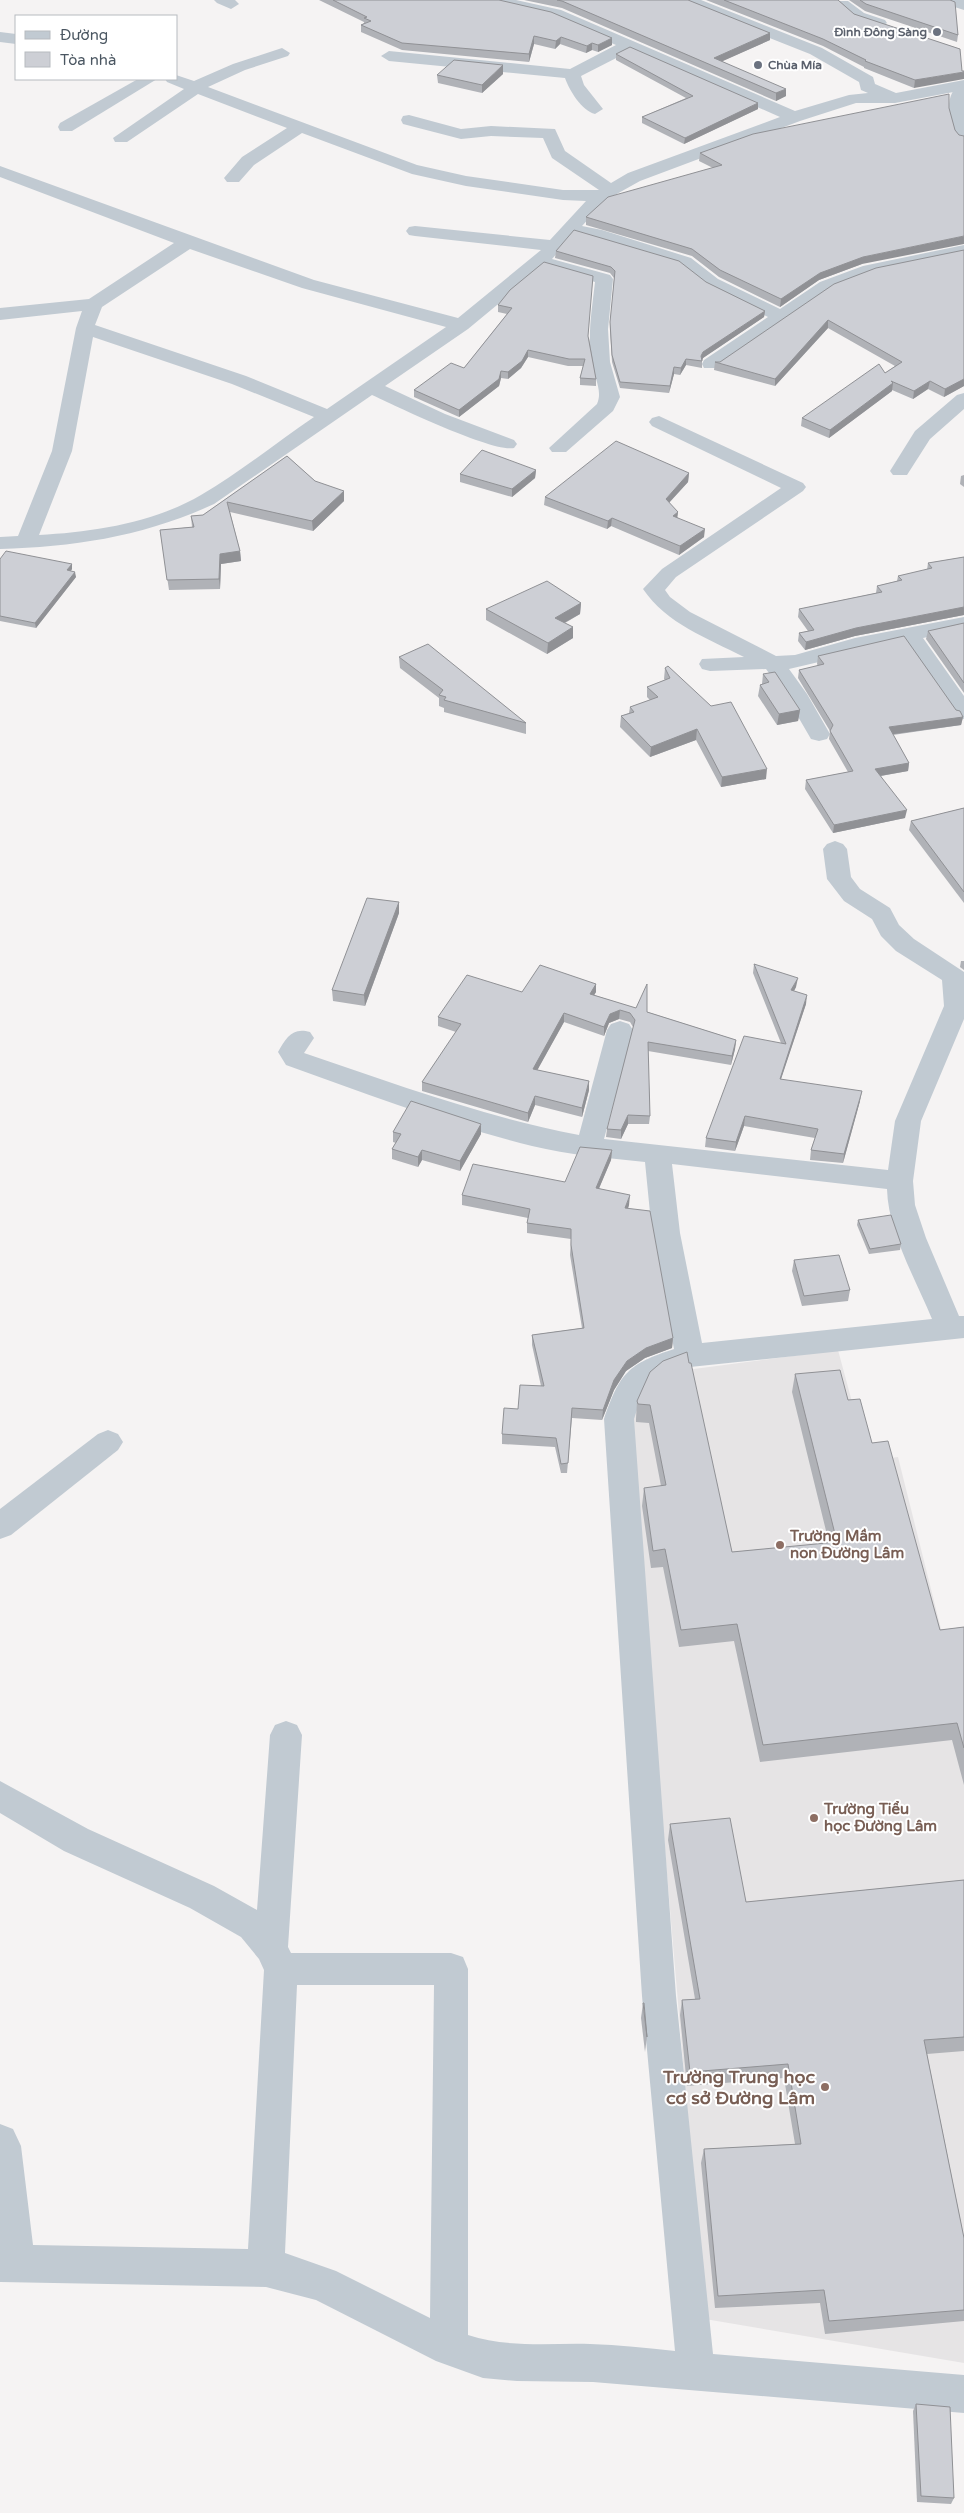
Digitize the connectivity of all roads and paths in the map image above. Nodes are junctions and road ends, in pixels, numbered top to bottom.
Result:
1 (494, 0) edge
2 (687, 0) edge
3 (947, 0) edge
4 (570, 4) edge
5 (843, 4) edge
6 (964, 5) edge
7 (556, 13) junction
8 (894, 28) edge
9 (0, 38) edge
10 (15, 39) edge
11 (631, 44) junction
12 (282, 54) dead end
13 (389, 56) dead end
14 (572, 74) junction
15 (147, 80) edge
16 (176, 80) edge
17 (964, 85) edge
18 (196, 88) junction
19 (964, 89) edge
20 (895, 98) junction
21 (957, 105) junction
22 (595, 109) dead end
23 (794, 117) junction
24 (409, 120) dead end
25 (66, 127) dead end
26 (300, 127) junction
27 (964, 137) edge
28 (121, 138) dead end
29 (0, 171) edge
30 (233, 178) dead end
31 (605, 193) junction
32 (568, 229) junction
33 (415, 231) dead end
34 (188, 242) junction
35 (556, 246) junction
36 (964, 250) edge
37 (540, 261) junction
38 (94, 304) junction
39 (0, 314) edge
40 (781, 316) junction
41 (461, 325) junction
42 (85, 328) junction
43 (712, 364) dead end
44 (373, 388) junction
45 (964, 398) edge
46 (328, 417) junction
47 (659, 422) dead end
48 (507, 444) dead end
49 (559, 448) dead end
50 (900, 471) dead end
51 (0, 542) edge
52 (26, 542) junction
53 (964, 623) edge
54 (909, 634) junction
55 (773, 663) junction
56 (710, 664) dead end
57 (964, 712) edge
58 (819, 734) dead end
59 (834, 849) dead end
60 (620, 1030) dead end
61 (302, 1038) dead end
62 (589, 1148) junction
63 (657, 1153) junction
64 (900, 1181) junction
65 (957, 1328) edge
66 (690, 1356) junction
67 (108, 1442) dead end
68 (0, 1526) edge
69 (286, 1735) dead end
70 (0, 1796) edge
71 (276, 1959) junction
72 (0, 2142) edge
73 (5, 2263) edge
74 (266, 2268) junction
75 (449, 2348) junction
76 (696, 2371) junction
77 (964, 2394) edge

1 - 7 street
2 - 20 street
3 - 6 street
4 - 7 street
5 - 8 street
7 - 11 street
9 - 10 street
11 - 14 street
11 - 23 street
12 - 18 street
13 - 14 street
14 - 22 street
15 - 25 street
16 - 18 street
17 - 20 street
18 - 26 street
18 - 28 street
19 - 21 street
20 - 21 street
20 - 23 street
21 - 27 street
23 - 31 street
24 - 31 street
26 - 30 street
26 - 31 street
29 - 34 street
31 - 32 street
32 - 35 street
32 - 40 street
33 - 35 street
34 - 38 street
34 - 41 street
35 - 37 street
36 - 40 street
37 - 41 street
37 - 49 street
38 - 39 street
38 - 42 street
40 - 43 street
41 - 44 street
42 - 46 street
42 - 52 street
44 - 46 street
44 - 48 street
45 - 50 street
46 - 52 street
47 - 55 street
51 - 52 street
53 - 54 street
54 - 55 street
54 - 57 street
55 - 56 street
55 - 58 street
59 - 64 street
60 - 62 street
61 - 62 street
62 - 63 street
63 - 64 street
63 - 66 street
64 - 65 street
65 - 66 street
66 - 76 street
67 - 68 street
69 - 71 street
70 - 71 street
71 - 74 street
71 - 75 street
72 - 73 street
73 - 74 street
74 - 75 street
75 - 76 street
76 - 77 street

